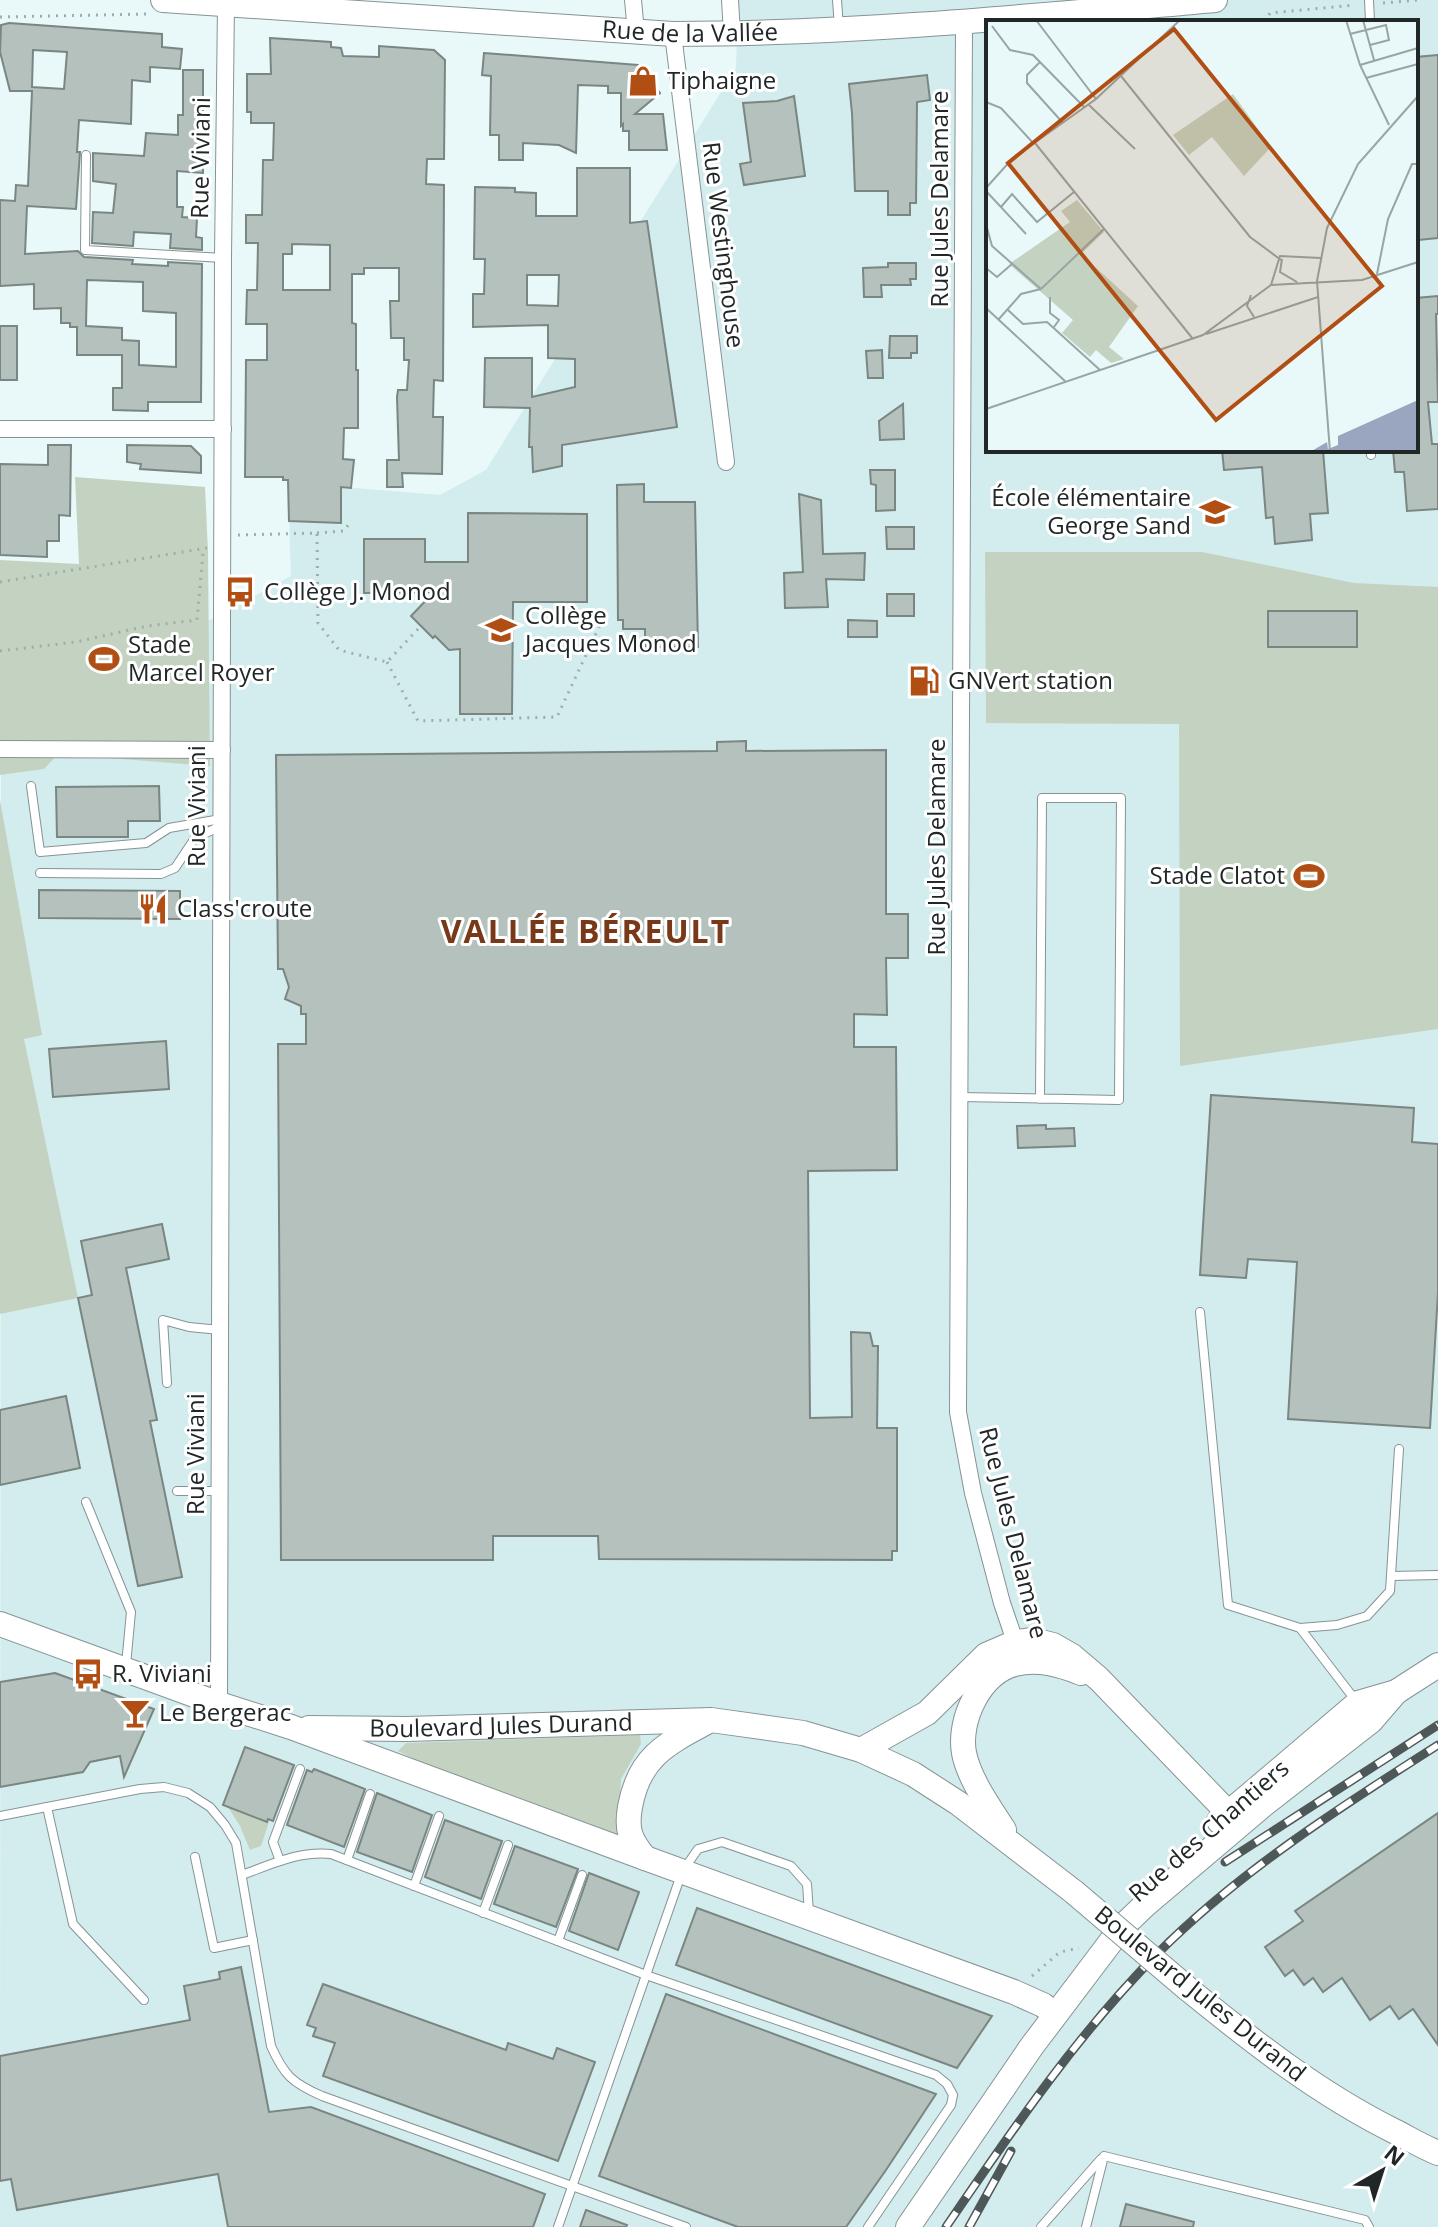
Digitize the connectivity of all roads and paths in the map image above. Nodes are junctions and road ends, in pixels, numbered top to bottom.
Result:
1 (163, 0) edge
2 (633, 0) edge
3 (730, 0) edge
4 (837, 0) edge
5 (1215, 0) edge
6 (1418, 0) edge
7 (1369, 2) edge
8 (220, 3) edge
9 (458, 10) edge
10 (1132, 15) edge
11 (1012, 20) edge
12 (1266, 20) edge
13 (986, 21) edge
14 (964, 22) junction
15 (839, 30) junction
16 (636, 32) junction
17 (673, 34) junction
18 (732, 34) junction
19 (86, 155) dead end
20 (223, 258) junction
21 (0, 429) edge
22 (223, 429) junction
23 (726, 462) dead end
24 (351, 521) dead end
25 (317, 533) junction
26 (222, 541) junction
27 (203, 549) junction
28 (0, 582) edge
29 (600, 625) dead end
30 (419, 628) dead end
31 (0, 651) edge
32 (387, 662) junction
33 (0, 749) edge
34 (222, 750) junction
35 (31, 786) dead end
36 (221, 822) junction
37 (40, 873) dead end
38 (960, 1097) junction
39 (1040, 1099) junction
40 (1200, 1312) dead end
41 (220, 1330) junction
42 (167, 1383) dead end
43 (1399, 1449) dead end
44 (177, 1491) dead end
45 (220, 1491) junction
46 (86, 1502) dead end
47 (1438, 1575) edge
48 (1391, 1576) junction
49 (0, 1624) edge
50 (1300, 1628) junction
51 (1019, 1652) junction
52 (1438, 1665) edge
53 (125, 1669) junction
54 (219, 1704) junction
55 (1365, 1712) junction
56 (711, 1720) junction
57 (291, 1727) junction
58 (861, 1750) junction
59 (300, 1769) dead end
60 (370, 1794) dead end
61 (47, 1807) junction
62 (0, 1816) edge
63 (439, 1816) dead end
64 (1234, 1818) junction
65 (1013, 1844) junction
66 (508, 1845) dead end
67 (195, 1857) dead end
68 (645, 1858) junction
69 (347, 1860) junction
70 (280, 1861) junction
71 (682, 1872) junction
72 (242, 1875) junction
73 (582, 1875) dead end
74 (414, 1886) junction
75 (483, 1913) junction
76 (809, 1918) junction
77 (253, 1940) junction
78 (558, 1941) junction
79 (1091, 1946) junction
80 (646, 1975) junction
81 (1014, 1992) junction
82 (144, 2000) dead end
83 (1049, 2009) junction
84 (1438, 2153) edge
85 (1104, 2156) junction
86 (572, 2186) junction
87 (558, 2227) edge
88 (686, 2227) edge
89 (868, 2227) edge
90 (908, 2227) edge
91 (1041, 2227) edge
92 (1086, 2227) edge
93 (1369, 2227) edge

1 - 8 street, Rue de la Vallée
2 - 16 street
3 - 18 street
4 - 15 lane
5 - 10 street, Rue de la Vallée
6 - 7 path
7 - 12 path
8 - 9 street, Rue de la Vallée
8 - 20 street, Rue Viviani
9 - 16 street, Rue de la Vallée
10 - 11 street, Rue de la Vallée
13 - 14 street, Rue de la Vallée
14 - 15 street, Rue de la Vallée
14 - 38 street, Rue Jules Delamare
15 - 18 street, Rue de la Vallée
16 - 17 street, Rue de la Vallée
17 - 18 street, Rue de la Vallée
17 - 23 street, Rue Westinghouse
19 - 20 lane
20 - 22 street, Rue Viviani
21 - 22 street
22 - 26 street, Rue Viviani
24 - 25 path
25 - 26 path
25 - 32 path
26 - 27 path
26 - 34 street, Rue Viviani
27 - 28 path
27 - 31 path
29 - 32 path
30 - 32 path
33 - 34 street
34 - 36 street, Rue Viviani
35 - 36 lane
36 - 37 lane
36 - 41 street, Rue Viviani
38 - 39 lane
38 - 51 street, Rue Jules Delamare
39 - 39 lane
40 - 50 lane
41 - 42 lane
41 - 45 street, Rue Viviani
43 - 48 lane
44 - 45 lane
45 - 54 street, Rue Viviani
46 - 53 lane
47 - 48 lane
48 - 50 lane
49 - 53 street, Boulevard Jules Durand
50 - 55 lane
51 - 58 street
51 - 64 street
51 - 65 street, Boulevard Jules Durand
52 - 55 street, Rue des Chantiers
53 - 54 street, Boulevard Jules Durand
54 - 57 street, Boulevard Jules Durand
55 - 64 street, Rue des Chantiers
56 - 57 street, Boulevard Jules Durand
56 - 58 street, Boulevard Jules Durand
56 - 68 street, Boulevard Jules Durand
57 - 68 street, Boulevard Jules Durand
58 - 65 street, Boulevard Jules Durand
59 - 70 lane
60 - 69 lane
61 - 62 lane
61 - 72 lane
61 - 82 lane
63 - 74 lane
64 - 79 street, Rue des Chantiers
64 - 83 street, Rue des Chantiers
65 - 84 street, Boulevard Jules Durand, bridge
66 - 75 lane
67 - 77 lane
68 - 71 street, Boulevard Jules Durand
69 - 70 lane
69 - 74 lane
70 - 72 lane
71 - 76 street, Boulevard Jules Durand
71 - 76 lane
71 - 80 lane
72 - 77 lane
73 - 78 lane
74 - 75 lane
75 - 78 lane
76 - 81 street, Boulevard Jules Durand
77 - 86 lane
78 - 80 lane
79 - 81 path
79 - 83 street, Rue des Chantiers
80 - 86 lane
80 - 89 lane
81 - 83 street, Boulevard Jules Durand
83 - 90 street, Rue des Chantiers
85 - 91 lane
85 - 92 lane
85 - 93 lane
86 - 87 lane
86 - 88 lane

